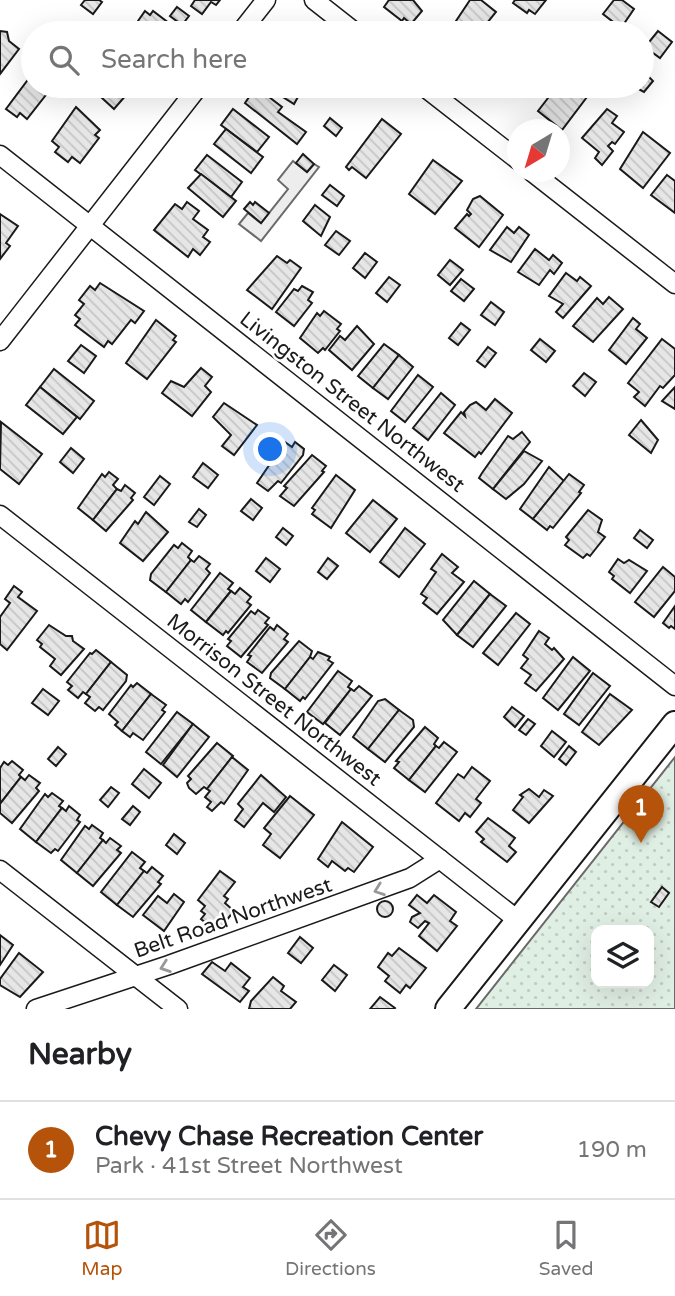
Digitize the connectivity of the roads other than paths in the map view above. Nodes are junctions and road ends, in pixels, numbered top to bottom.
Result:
1 (266, 0) edge
2 (314, 0) edge
3 (249, 21) edge
4 (341, 21) edge
5 (190, 98) edge
6 (438, 98) edge
7 (507, 152) edge
8 (0, 155) edge
9 (545, 182) edge
10 (90, 226) junction
11 (675, 284) edge
12 (0, 341) edge
13 (0, 515) edge
14 (675, 686) edge
15 (675, 724) edge
16 (440, 859) junction
17 (0, 870) edge
18 (519, 921) junction
19 (136, 976) junction
20 (36, 1009) edge
21 (178, 1009) edge
22 (447, 1009) edge

1 - 3 street
2 - 4 street
5 - 10 street
6 - 7 street
8 - 10 street, Livingston Street Northwest
9 - 11 street
10 - 12 street
10 - 14 street, Livingston Street Northwest
13 - 16 street, Morrison Street Northwest
15 - 18 main road
16 - 18 street, Morrison Street Northwest
16 -> 19 street, Belt Road Northwest
17 - 19 street
18 - 22 main road
19 - 20 street, Belt Road Northwest
19 - 21 street

